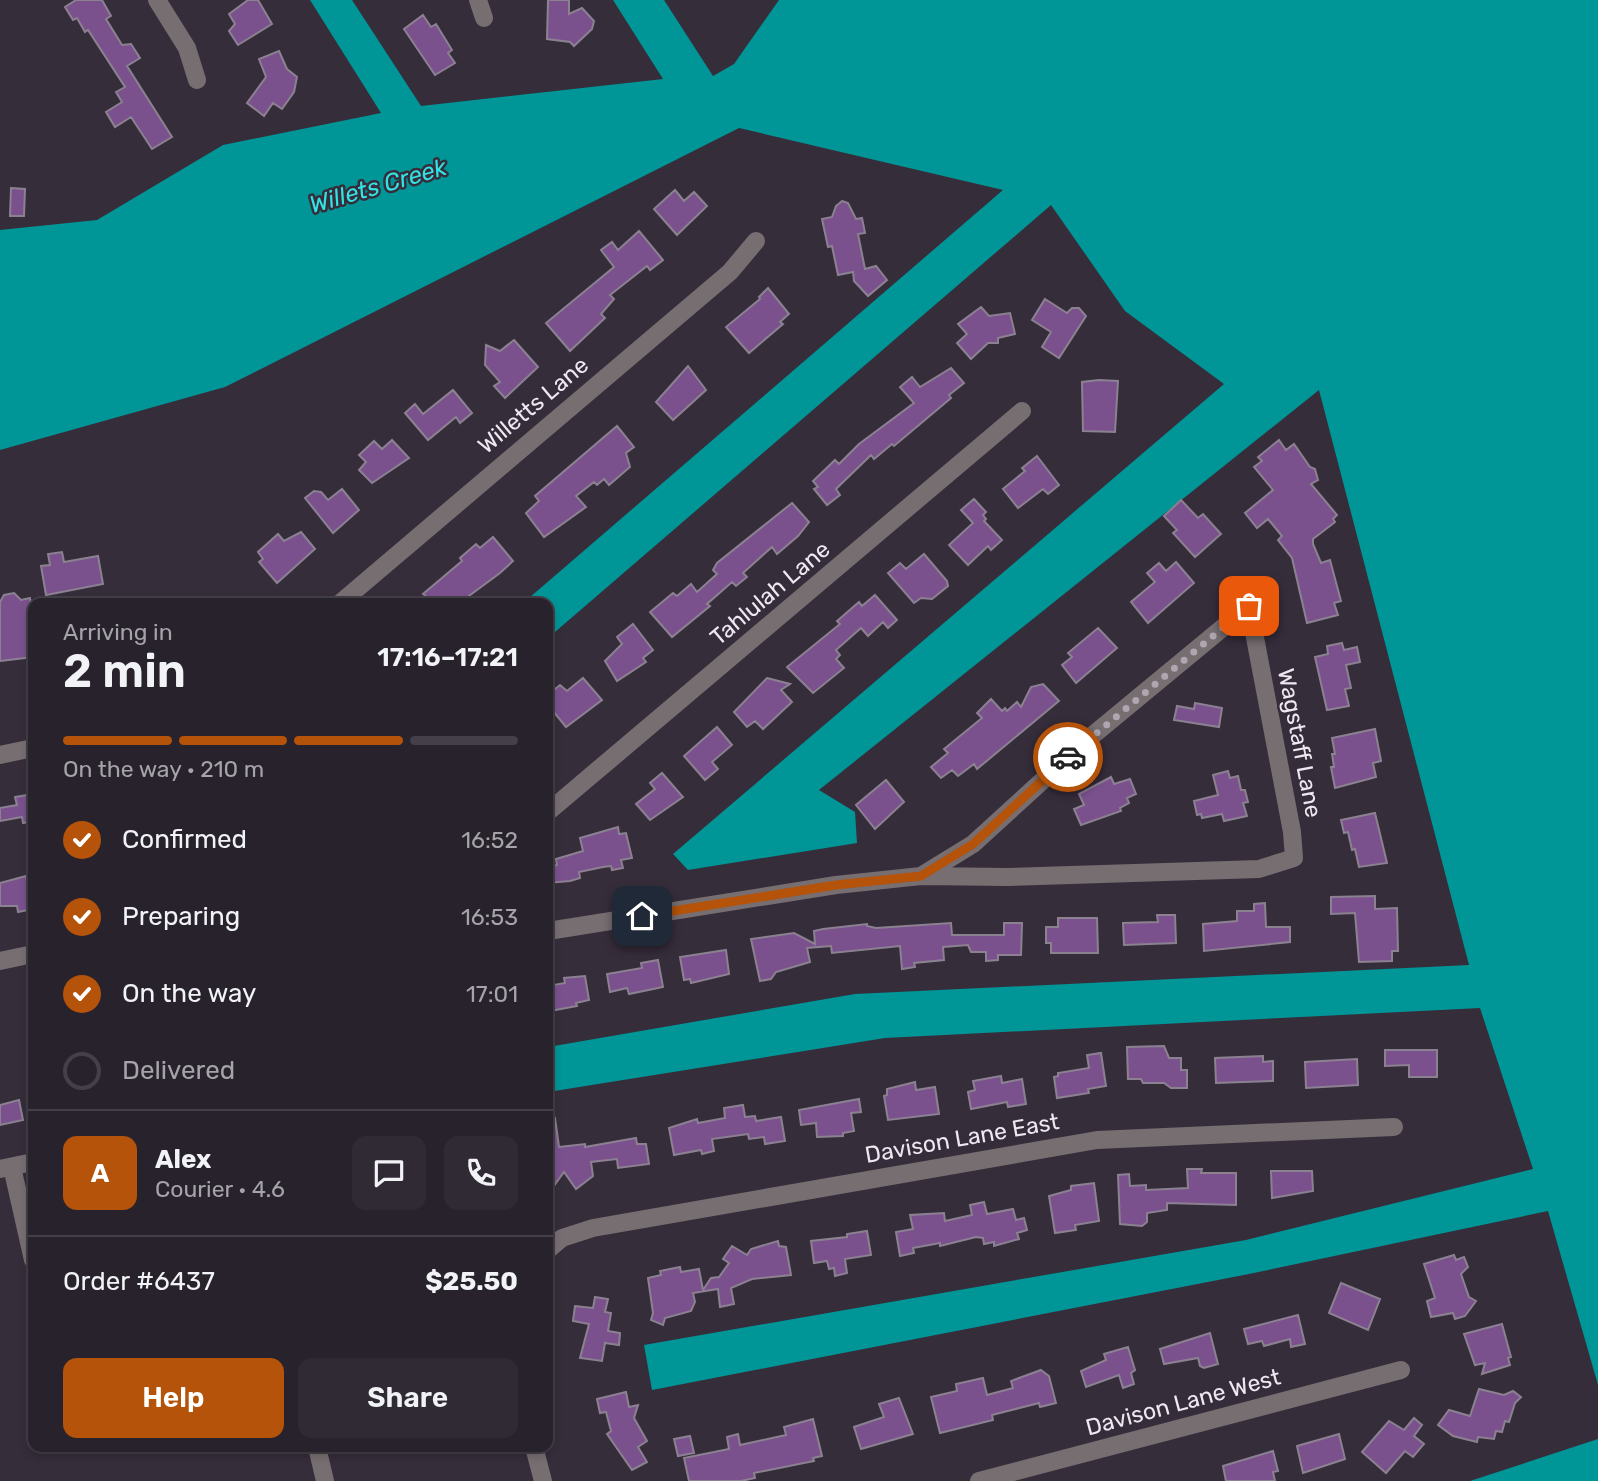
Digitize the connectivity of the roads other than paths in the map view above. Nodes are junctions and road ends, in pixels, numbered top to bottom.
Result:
1 (157, 0) edge
2 (478, 0) edge
3 (484, 18) dead end
4 (197, 80) dead end
5 (756, 241) dead end
6 (1022, 411) dead end
7 (346, 598) edge
8 (28, 749) edge
9 (0, 755) edge
10 (553, 808) edge
11 (921, 876) junction
12 (553, 930) edge
13 (28, 955) edge
14 (0, 961) edge
15 (1394, 1127) dead end
16 (28, 1163) edge
17 (6, 1168) edge
18 (28, 1243) edge
19 (553, 1246) edge
20 (1401, 1370) dead end
21 (322, 1452) edge
22 (530, 1452) edge
23 (325, 1481) edge
24 (543, 1481) edge
25 (979, 1481) edge

1 - 4 street
2 - 3 street
5 - 7 street, Willetts Lane
6 - 10 street, Tahlulah Lane
8 - 9 street
11 - 11 street, Wagstaff Lane
11 - 12 street, Wagstaff Lane
13 - 14 street
15 - 19 street, Davison Lane East
16 - 17 street
17 - 18 street
20 - 25 street, Davison Lane West
21 - 23 street
22 - 24 street

